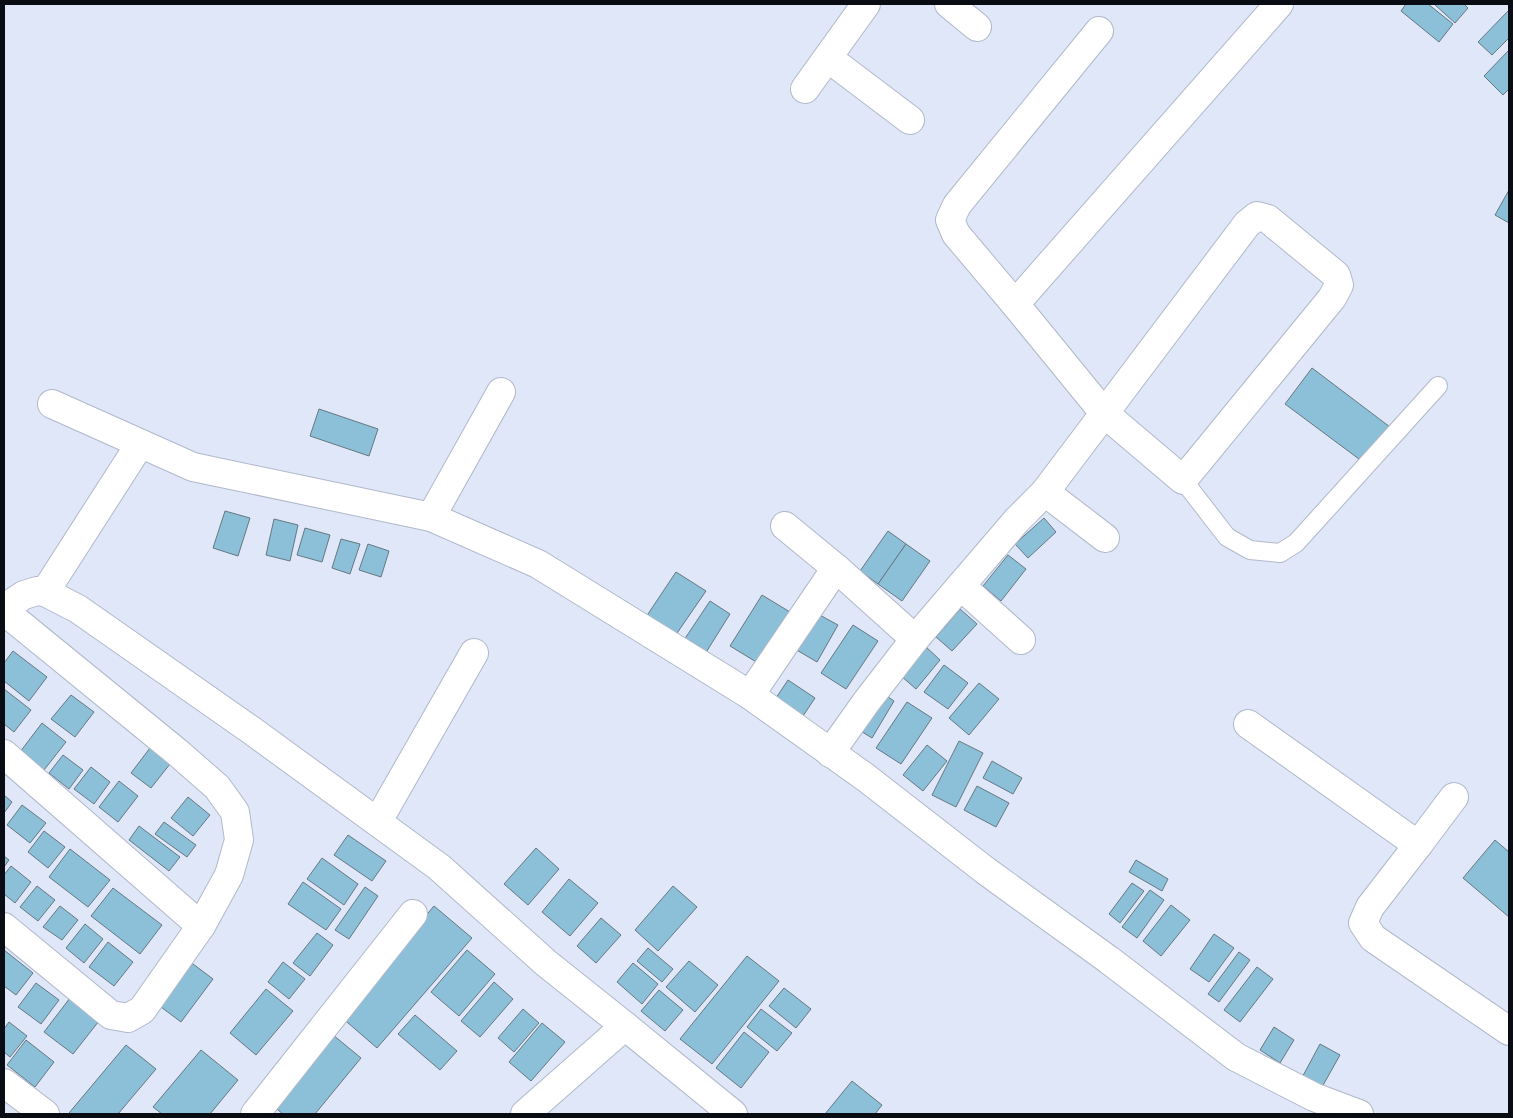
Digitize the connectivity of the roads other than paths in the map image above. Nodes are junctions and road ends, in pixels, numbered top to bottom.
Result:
1 (866, 4) edge
2 (948, 4) edge
3 (1279, 4) edge
4 (977, 27) dead end
5 (1099, 31) dead end
6 (828, 58) junction
7 (805, 89) dead end
8 (910, 120) dead end
9 (1015, 304) junction
10 (1438, 386) dead end
11 (501, 392) dead end
12 (52, 404) dead end
13 (1104, 413) junction
14 (134, 452) junction
15 (1183, 480) junction
16 (1045, 492) junction
17 (431, 517) junction
18 (785, 526) dead end
19 (1105, 538) dead end
20 (836, 568) junction
21 (961, 586) junction
22 (45, 592) junction
23 (4, 610) edge
24 (915, 639) junction
25 (1021, 640) dead end
26 (474, 653) dead end
27 (750, 695) junction
28 (1248, 724) dead end
29 (830, 753) junction
30 (4, 754) edge
31 (1454, 797) dead end
32 (378, 821) junction
33 (1418, 845) junction
34 (413, 914) dead end
35 (201, 926) junction
36 (4, 927) edge
37 (625, 1026) junction
38 (1509, 1031) edge
39 (4, 1083) edge
40 (45, 1114) edge
41 (255, 1114) edge
42 (525, 1114) edge
43 (733, 1114) edge
44 (1359, 1114) edge

1 - 6 street
2 - 4 street
3 - 9 street
5 - 9 street
6 - 7 street
6 - 8 street
9 - 13 street
10 - 15 lane
11 - 17 street
12 - 14 street
13 - 15 street
13 - 15 street
13 - 16 street
14 - 17 street
14 - 22 street
16 - 19 street
16 - 21 street
17 - 27 street
18 - 20 street
20 - 24 street
20 - 27 street
21 - 24 street
21 - 25 street
22 - 23 street
22 - 32 street
23 - 35 street
24 - 29 street
26 - 32 street
27 - 29 street
28 - 33 street
29 - 44 street
30 - 35 street
31 - 33 street
32 - 37 street
33 - 38 street
34 - 41 street
35 - 36 street
37 - 42 street
37 - 43 street
39 - 40 street

